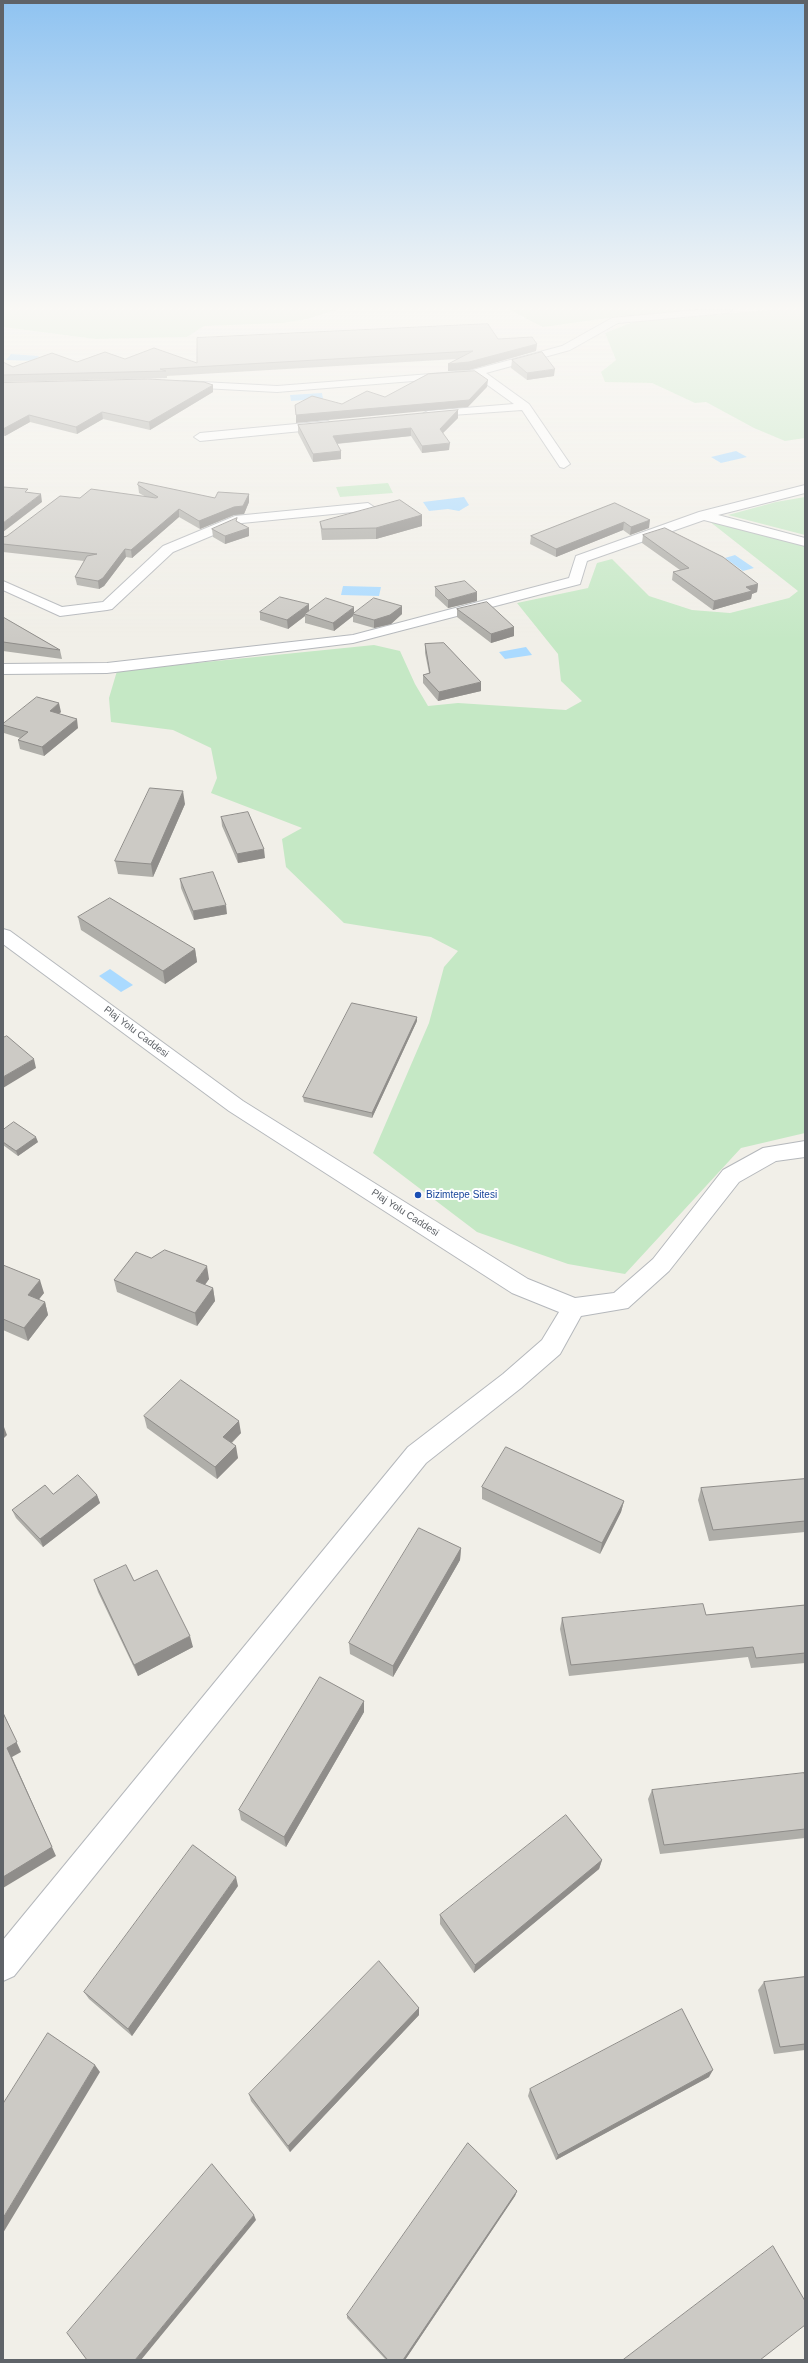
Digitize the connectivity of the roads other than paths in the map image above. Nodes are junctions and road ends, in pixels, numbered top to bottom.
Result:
1 (535, 420) edge
2 (343, 424) edge
3 (200, 437) dead end
4 (564, 464) dead end
5 (805, 489) edge
6 (368, 507) edge
7 (704, 515) junction
8 (805, 542) edge
9 (3, 585) edge
10 (3, 669) edge
11 (3, 935) edge
12 (805, 1149) edge
13 (574, 1308) junction
14 (3, 1965) edge

1 - 4 street
2 - 3 street
5 - 7 street
6 - 9 street
7 - 8 street
7 - 10 street
11 - 13 street, Plaj Yolu Caddesi
12 - 13 street
13 - 14 street

